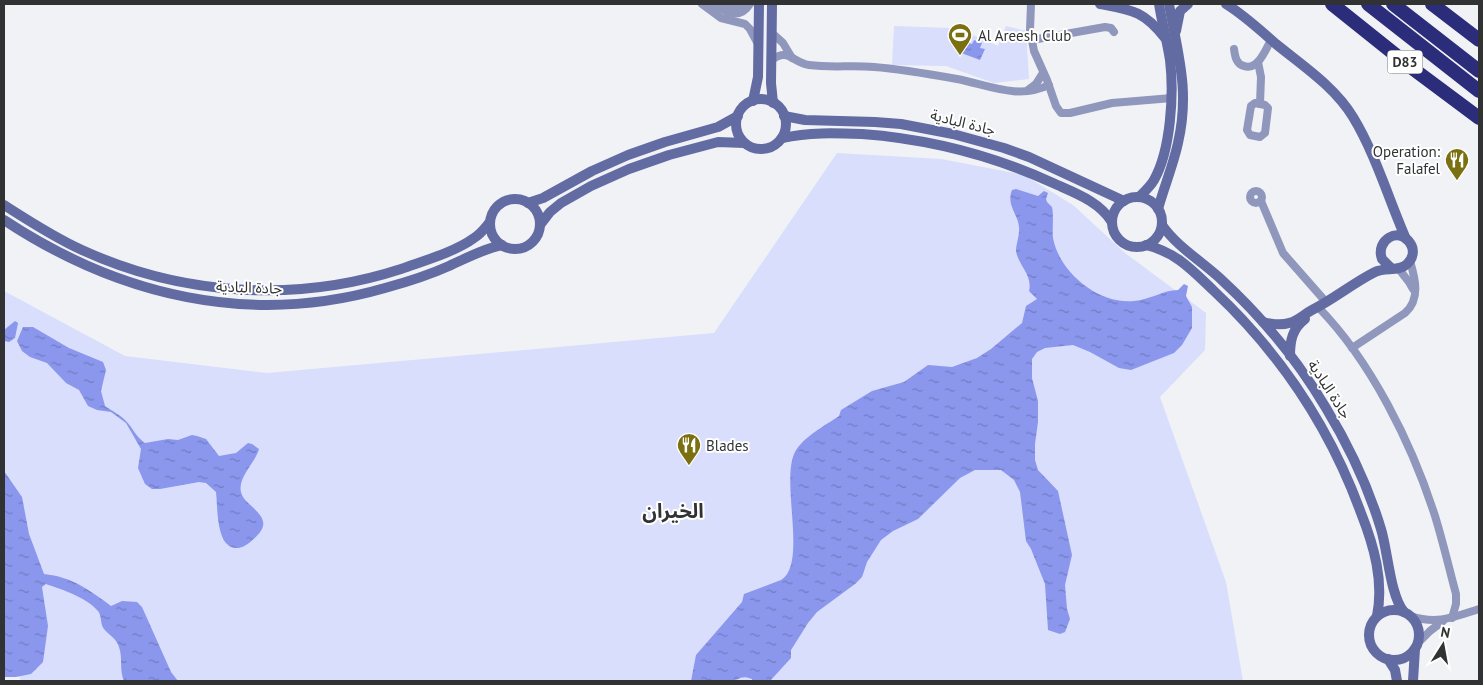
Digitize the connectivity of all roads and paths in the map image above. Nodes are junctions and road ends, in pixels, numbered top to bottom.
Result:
1 (702, 4) edge
2 (749, 4) edge
3 (759, 4) edge
4 (772, 4) edge
5 (1100, 4) edge
6 (1136, 4) edge
7 (1159, 4) edge
8 (1169, 4) edge
9 (1188, 4) edge
10 (1226, 4) edge
11 (1332, 4) edge
12 (1368, 4) edge
13 (1393, 4) edge
14 (1432, 4) edge
15 (1032, 5) edge
16 (717, 6) edge
17 (1112, 6) junction
18 (1114, 32) dead end
19 (772, 33) junction
20 (1170, 38) junction
21 (1032, 40) junction
22 (1271, 40) junction
23 (1479, 40) edge
24 (758, 44) junction
25 (1234, 50) dead end
26 (792, 58) junction
27 (772, 60) junction
28 (1258, 62) junction
29 (1479, 71) edge
30 (1044, 73) junction
31 (1049, 84) junction
32 (1026, 91) junction
33 (1479, 91) edge
34 (1172, 98) junction
35 (753, 101) junction
36 (773, 103) junction
37 (1260, 104) dead end
38 (738, 116) junction
39 (784, 116) junction
40 (1479, 118) edge
41 (782, 138) junction
42 (744, 143) junction
43 (1139, 197) junction
44 (1124, 201) junction
45 (1261, 201) dead end
46 (528, 203) junction
47 (4, 205) edge
48 (1158, 209) junction
49 (1394, 209) junction
50 (4, 220) edge
51 (490, 222) junction
52 (1112, 222) junction
53 (1162, 224) junction
54 (540, 225) junction
55 (1390, 237) junction
56 (1406, 239) junction
57 (502, 245) junction
58 (1146, 245) junction
59 (1380, 255) junction
60 (1410, 261) junction
61 (1395, 268) junction
62 (1362, 278) junction
63 (313, 288) junction
64 (1415, 293) junction
65 (278, 304) junction
66 (1320, 306) junction
67 (1263, 322) junction
68 (1352, 348) junction
69 (1290, 356) junction
70 (1478, 610) edge
71 (1408, 614) junction
72 (1377, 616) junction
73 (1448, 619) junction
74 (1416, 647) junction
75 (1388, 659) junction
76 (1397, 681) edge
77 (1413, 681) edge

1 - 24 street
2 - 16 street
3 - 24 street
4 - 19 street
5 - 17 street
6 - 17 street
7 - 20 street
8 - 20 street
9 - 20 street
10 - 22 street
11 - 40 highway, D83
12 - 33 highway, D83
13 - 29 highway, D83
14 - 23 highway
15 - 21 street
17 - 20 street
18 - 21 street
19 - 26 street
19 - 27 street
20 - 34 street
20 - 48 street
21 - 30 street
22 - 28 street
22 - 49 street
24 - 35 street
25 - 28 street
26 - 27 street
26 - 32 street
27 - 36 street
28 - 37 street
30 - 31 street
30 - 32 street
31 - 32 street
31 - 34 street
34 - 43 street
35 - 36 street
35 - 38 street
36 - 39 street
38 - 42 street
38 - 46 street
39 - 41 street
39 - 44 street, جادة البادية
41 - 42 street
41 - 52 street, جادة البادية
42 - 54 street
43 - 44 street
43 - 48 street
44 - 52 street
45 - 66 street
46 - 51 street
46 - 54 street
47 - 63 street, جادة البادية
48 - 53 street
49 - 55 street
49 - 56 street
50 - 65 street, جادة البادية
51 - 57 street
51 - 63 street, جادة البادية
52 - 58 street
53 - 58 street
53 - 67 street, جادة البادية
54 - 57 street
55 - 56 street
55 - 59 street
56 - 60 street
57 - 65 street, جادة البادية
58 - 72 street, جادة البادية
59 - 61 street
59 - 62 street
60 - 61 street
60 - 64 street
61 - 62 street
61 - 64 street
62 - 66 street
63 - 65 street
64 - 68 street
66 - 67 street
66 - 68 street
66 - 69 street
67 - 69 street, جادة البادية
68 - 73 street
69 - 71 street, جادة البادية
70 - 73 street
71 - 72 street
71 - 73 street
71 - 74 street
72 - 75 street
73 - 74 street
74 - 75 street
74 - 77 street
75 - 76 street

